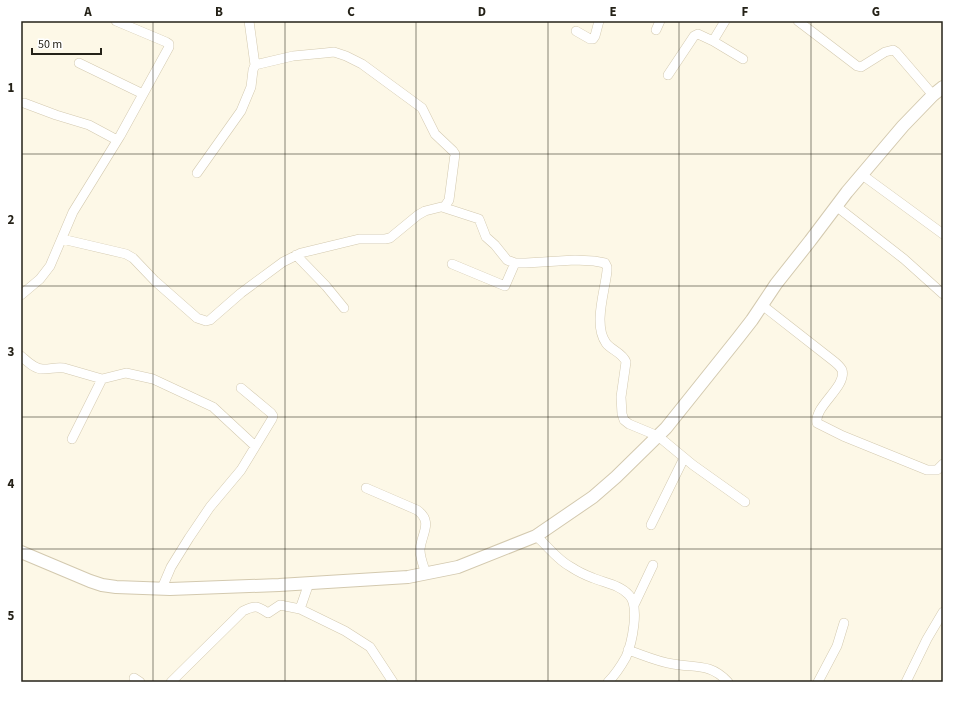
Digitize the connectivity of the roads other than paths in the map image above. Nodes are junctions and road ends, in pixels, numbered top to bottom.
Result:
1 (116, 21) edge
2 (249, 21) edge
3 (599, 21) edge
4 (660, 21) edge
5 (725, 21) edge
6 (798, 21) edge
7 (137, 25) edge
8 (656, 30) dead end
9 (576, 32) dead end
10 (713, 41) junction
11 (743, 59) dead end
12 (79, 63) dead end
13 (255, 65) junction
14 (668, 75) dead end
15 (943, 87) edge
16 (143, 94) junction
17 (933, 95) junction
18 (24, 104) dead end
19 (117, 140) junction
20 (197, 173) dead end
21 (861, 174) junction
22 (836, 206) junction
23 (442, 207) junction
24 (943, 234) edge
25 (62, 239) junction
26 (296, 255) junction
27 (515, 263) junction
28 (452, 264) dead end
29 (943, 294) edge
30 (21, 295) edge
31 (762, 305) junction
32 (344, 308) dead end
33 (21, 356) edge
34 (102, 378) junction
35 (241, 388) dead end
36 (658, 436) junction
37 (72, 440) dead end
38 (255, 446) junction
39 (684, 458) junction
40 (943, 464) edge
41 (934, 471) junction
42 (943, 477) edge
43 (366, 488) dead end
44 (745, 502) dead end
45 (650, 525) dead end
46 (536, 536) junction
47 (21, 552) edge
48 (653, 565) dead end
49 (426, 574) junction
50 (309, 583) junction
51 (162, 588) junction
52 (634, 605) junction
53 (300, 609) junction
54 (943, 612) edge
55 (844, 623) dead end
56 (628, 650) junction
57 (171, 682) edge
58 (393, 682) edge
59 (608, 682) edge
60 (728, 682) edge
61 (818, 682) edge
62 (906, 682) edge

1 - 7 street
2 - 13 street
3 - 9 street
4 - 8 street
5 - 10 street
6 - 17 street
7 - 16 street
10 - 11 street
10 - 14 street
12 - 16 street
13 - 20 street
13 - 23 street
15 - 17 street
16 - 19 street
17 - 21 street
18 - 19 street
19 - 25 street
21 - 22 street
21 - 24 street
22 - 29 street
22 - 31 street
23 - 26 street
23 - 27 street
25 - 26 street
25 - 30 street
26 - 32 street
27 - 28 street
27 - 36 street
31 - 36 street
31 - 41 street
33 - 34 street
34 - 37 street
34 - 38 street
35 - 38 street
36 - 39 street
36 - 46 street
38 - 51 street
39 - 44 street
39 - 45 street
40 - 41 street
41 - 42 street
43 - 49 street
46 - 49 street
46 - 52 street
47 - 51 street
48 - 52 street
49 - 50 street
50 - 51 street
50 - 53 street
52 - 56 street
53 - 57 street
53 - 58 street
54 - 62 street
55 - 61 street
56 - 59 street
56 - 60 street

